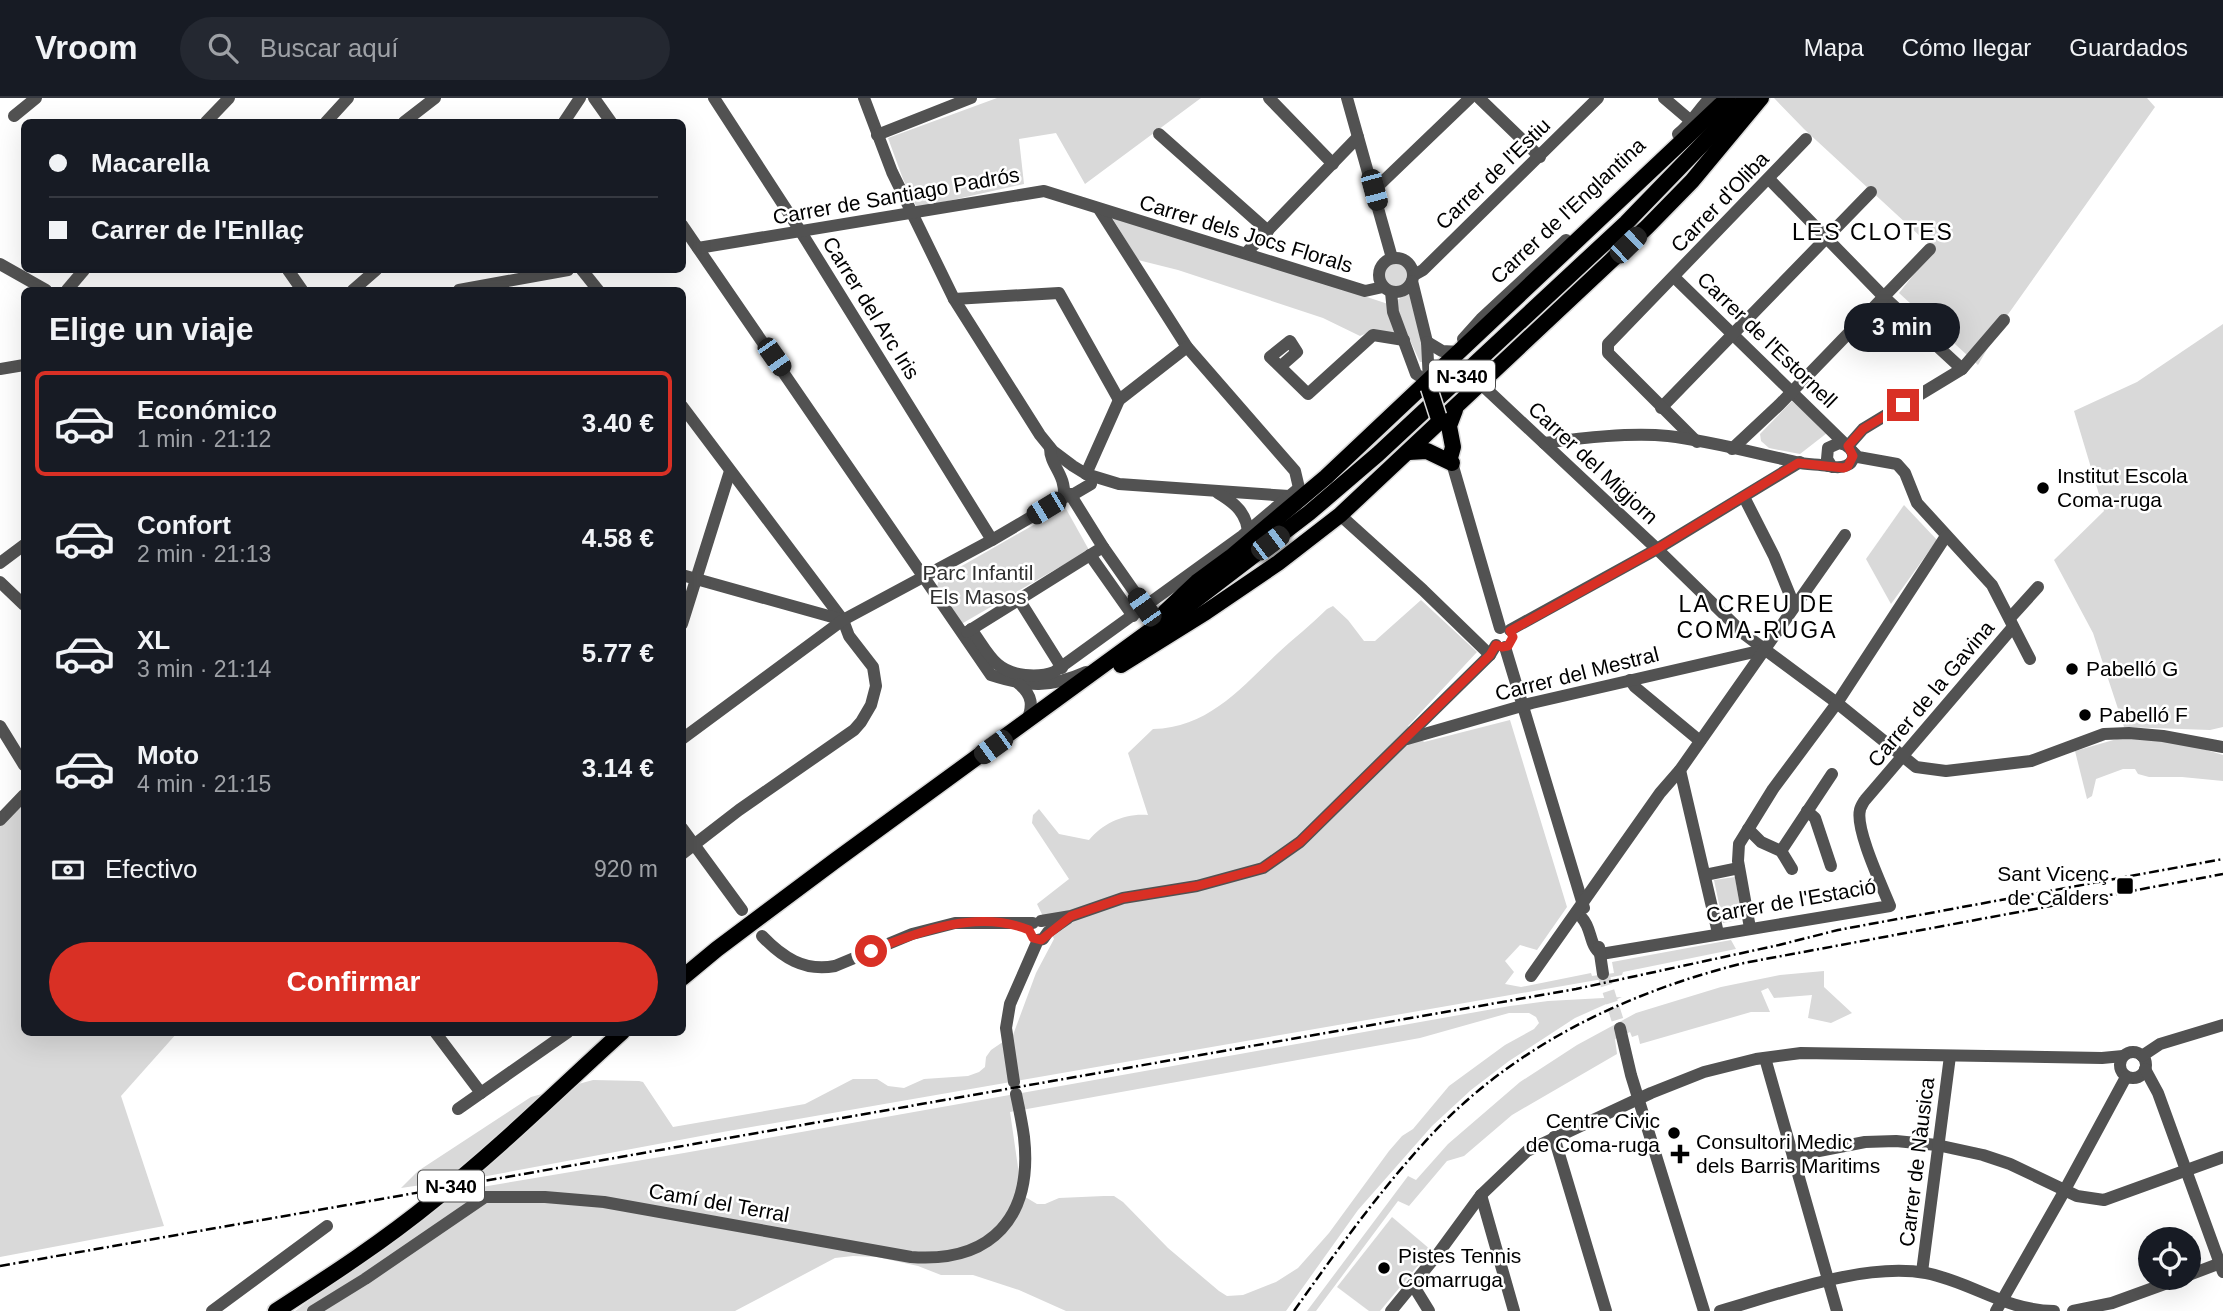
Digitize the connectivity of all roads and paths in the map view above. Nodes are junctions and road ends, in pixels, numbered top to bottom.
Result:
1 (36, 98) edge
2 (229, 98) edge
3 (348, 98) edge
4 (435, 98) edge
5 (580, 98) edge
6 (594, 98) edge
7 (714, 98) edge
8 (864, 98) edge
9 (971, 98) edge
10 (1269, 98) edge
11 (1347, 98) edge
12 (1470, 98) edge
13 (1479, 98) edge
14 (1598, 98) edge
15 (1664, 98) edge
16 (1747, 98) edge
17 (1761, 98) edge
18 (1721, 99) edge
19 (14, 116) dead end
20 (211, 119) edge
21 (329, 119) edge
22 (408, 119) edge
23 (566, 119) edge
24 (609, 119) edge
25 (1691, 121) junction
26 (1159, 134) dead end
27 (877, 135) junction
28 (1358, 137) junction
29 (1806, 139) dead end
30 (1540, 157) junction
31 (1333, 163) junction
32 (1769, 179) junction
33 (1374, 190) junction
34 (1871, 192) dead end
35 (1098, 209) junction
36 (913, 212) junction
37 (686, 231) edge
38 (1268, 231) junction
39 (801, 232) junction
40 (1827, 237) junction
41 (698, 248) junction
42 (1930, 249) dead end
43 (1245, 253) junction
44 (1392, 258) junction
45 (0, 264) edge
46 (81, 273) edge
47 (373, 273) edge
48 (552, 273) edge
49 (584, 273) edge
50 (1674, 276) junction
51 (1413, 278) junction
52 (41, 287) edge
53 (69, 287) edge
54 (356, 287) edge
55 (475, 287) edge
56 (596, 287) edge
57 (1387, 289) junction
58 (1884, 297) junction
59 (954, 299) junction
60 (2004, 320) dead end
61 (1732, 334) junction
62 (1404, 340) junction
63 (1427, 341) junction
64 (1187, 347) junction
65 (1455, 352) junction
66 (21, 366) edge
67 (1281, 366) dead end
68 (0, 369) edge
69 (1962, 369) junction
70 (1481, 384) junction
71 (1429, 385) junction
72 (1792, 392) junction
73 (1119, 400) junction
74 (1457, 406) junction
75 (1661, 408) junction
76 (686, 411) edge
77 (1671, 418) junction
78 (1439, 420) junction
79 (1658, 436) junction
80 (1698, 442) junction
81 (1544, 443) junction
82 (1050, 447) junction
83 (1840, 448) junction
84 (1732, 450) junction
85 (1409, 452) junction
86 (1451, 460) junction
87 (1798, 463) junction
88 (1832, 467) junction
89 (730, 471) junction
90 (1295, 471) junction
91 (1090, 477) junction
92 (1326, 477) junction
93 (1218, 492) junction
94 (1298, 493) junction
95 (1067, 495) junction
96 (1744, 497) junction
97 (1080, 509) junction
98 (1340, 515) junction
99 (1248, 535) junction
100 (1845, 535) dead end
101 (1946, 536) junction
102 (992, 540) junction
103 (21, 547) edge
104 (1103, 547) junction
105 (1657, 549) junction
106 (1090, 555) junction
107 (0, 563) edge
108 (686, 576) edge
109 (924, 576) junction
110 (696, 579) junction
111 (0, 582) edge
112 (2038, 587) dead end
113 (820, 590) junction
114 (1017, 598) junction
115 (21, 602) edge
116 (1794, 605) junction
117 (1144, 607) junction
118 (808, 610) junction
119 (686, 611) edge
120 (1133, 616) junction
121 (843, 620) junction
122 (2011, 623) junction
123 (1154, 628) junction
124 (1505, 629) junction
125 (967, 632) junction
126 (1497, 649) junction
127 (1763, 650) junction
128 (2031, 659) dead end
129 (1062, 668) junction
130 (1095, 673) junction
131 (1630, 680) junction
132 (1019, 684) junction
133 (1836, 703) junction
134 (1523, 706) junction
135 (1429, 715) junction
136 (1027, 722) junction
137 (1452, 725) junction
138 (0, 726) edge
139 (686, 736) edge
140 (1401, 741) junction
141 (1700, 741) junction
142 (2223, 747) edge
143 (1903, 758) junction
144 (21, 760) edge
145 (1916, 767) junction
146 (1680, 770) junction
147 (1832, 774) dead end
148 (1878, 785) junction
149 (21, 798) edge
150 (1860, 809) joint
151 (1807, 811) junction
152 (0, 820) edge
153 (1748, 829) junction
154 (686, 833) edge
155 (1761, 842) junction
156 (694, 844) junction
157 (1739, 844) junction
158 (1781, 850) junction
159 (686, 851) edge
160 (1831, 866) dead end
161 (1739, 868) junction
162 (1792, 869) dead end
163 (1705, 875) junction
164 (742, 910) dead end
165 (1583, 912) junction
166 (1750, 928) junction
167 (1038, 929) junction
168 (1718, 933) junction
169 (762, 936) dead end
170 (1601, 954) junction
171 (686, 975) edge
172 (1531, 976) dead end
173 (2223, 1025) edge
174 (1620, 1028) tunnel mouth
175 (438, 1036) edge
176 (562, 1036) edge
177 (615, 1036) edge
178 (1950, 1056) junction
179 (2123, 1056) junction
180 (1765, 1058) junction
181 (2144, 1063) junction
182 (2126, 1077) junction
183 (481, 1093) junction
184 (1639, 1099) junction
185 (458, 1110) dead end
186 (1554, 1137) junction
187 (1937, 1145) junction
188 (1793, 1156) junction
189 (2223, 1157) edge
190 (2187, 1170) junction
191 (2065, 1190) junction
192 (1481, 1195) junction
193 (327, 1226) dead end
194 (2222, 1266) edge
195 (1922, 1272) junction
196 (2201, 1272) edge
197 (1829, 1281) junction
198 (1413, 1285) junction
199 (2152, 1290) edge
200 (2112, 1307) edge
201 (2000, 1308) edge
202 (212, 1311) edge
203 (276, 1311) edge
204 (313, 1311) edge
205 (1391, 1311) edge
206 (1429, 1311) edge
207 (1514, 1311) edge
208 (1605, 1311) edge
209 (1704, 1311) edge
210 (1720, 1311) edge
211 (1837, 1311) edge
212 (2054, 1311) edge
213 (2073, 1311) edge

1 - 19 street
2 - 20 street
3 - 21 street
4 - 22 street
5 - 23 street
6 - 24 street
7 - 39 street, Carrer del Arc Iris
8 - 27 street
9 - 27 street
10 - 31 street
11 - 28 street
12 - 33 street
13 - 30 street
14 - 30 street, Carrer de l'Estiu
15 - 25 street
16 - 123 main road, N-340
17 - 70 main road
18 - 25 street, Carrer de l'Englantina
18 - 65 main road
25 - 65 street, Carrer de l'Englantina
26 - 38 street
27 - 36 street
28 - 31 street
28 - 33 street
29 - 32 street, Carrer d'Oliba
30 - 51 street, Carrer de l'Estiu
31 - 38 street
32 - 40 street
32 - 50 street, Carrer d'Oliba
33 - 44 street
34 - 40 street
35 - 36 street, Carrer de Santiago Padrós
35 - 43 street, Carrer dels Jocs Florals
35 - 64 street
36 - 39 street, Carrer de Santiago Padrós
36 - 59 street
37 - 41 street
38 - 43 street
39 - 41 street, Carrer de Santiago Padrós
39 - 102 street, Carrer del Arc Iris
40 - 58 street
40 - 61 street
41 - 109 street
42 - 58 street
43 - 57 street, Carrer dels Jocs Florals
44 - 51 street
44 - 57 street
45 - 52 street
46 - 53 street
47 - 54 street
48 - 55 street
49 - 56 street
50 - 61 street, Carrer de l'Estornell
50 - 75 street, Carrer d'Oliba
51 - 57 street
51 - 63 street
57 - 62 street
58 - 69 street
58 - 72 street
59 - 73 street
59 - 82 street
60 - 69 street
61 - 72 street, Carrer de l'Estornell
61 - 75 street
62 - 67 street
62 - 71 street
63 - 65 street
63 - 71 street
64 - 73 street
64 - 90 street
65 - 71 main road
66 - 68 street
69 - 83 street
70 - 74 main road
70 - 81 street, Carrer del Migjorn
71 - 78 main road, bridge
71 - 92 main road
72 - 83 street, Carrer de l'Estornell
72 - 84 street
73 - 91 street
74 - 78 main road
74 - 86 main road
75 - 77 street
76 - 89 street
77 - 79 street
77 - 80 street
78 - 85 main road
78 - 86 main road
79 - 80 street
79 - 81 street
80 - 84 street
81 - 105 street, Carrer del Migjorn
82 - 91 street
82 - 95 street
83 - 87 street
83 - 88 street
83 - 88 street
83 - 101 street
84 - 87 street
85 - 86 main road
85 - 98 main road
86 - 124 street
87 - 88 street
87 - 96 street
89 - 110 street
89 - 113 street
90 - 92 street
90 - 94 street
91 - 93 street
91 - 95 street
91 - 97 street
92 - 94 main road
93 - 94 street
93 - 99 street
94 - 99 main road
95 - 97 street
95 - 102 street
96 - 105 street
96 - 116 street
97 - 104 street
98 - 126 street
98 - 130 main road
99 - 117 street
99 - 123 main road
100 - 116 street
101 - 122 street
101 - 133 street
102 - 109 street
103 - 107 street
104 - 106 street
104 - 117 street
105 - 124 street
105 - 127 street, Carrer del Migjorn
106 - 114 street
106 - 120 street
108 - 110 street
109 - 121 street
109 - 125 street
110 - 118 street
110 - 119 street
111 - 115 street
112 - 122 street, Carrer de la Gavina
113 - 118 street
113 - 121 street
114 - 125 street
114 - 129 street
116 - 127 street
117 - 120 street
118 - 121 street
120 - 129 street
121 - 139 street
121 - 156 street
122 - 128 street
122 - 143 street, Carrer de la Gavina
123 - 130 main road, N-340
124 - 126 street
125 - 129 street
125 - 132 street
126 - 134 street
126 - 135 street
127 - 131 street, Carrer del Mestral
127 - 133 street, Carrer del Migjorn
127 - 141 street
130 - 132 street
130 - 136 main road, N-340
131 - 134 street, Carrer del Mestral
131 - 141 street
132 - 136 street
133 - 143 street, Carrer del Migjorn
133 - 153 street
134 - 137 street, Carrer del Mestral
134 - 165 street
135 - 137 street
135 - 140 street
136 - 171 main road, N-340
137 - 140 street, Carrer del Mestral
138 - 144 street
140 - 167 street
141 - 146 street
142 - 145 street
143 - 145 street, Carrer del Migjorn
143 - 148 street, Carrer de la Gavina
145 - 148 street, Carrer de la Gavina
146 - 163 street
146 - 165 street
147 - 151 street
148 - 150 street, Carrer de la Gavina
149 - 152 street
150 - 166 street, Carrer de l'Estació
151 - 158 street
151 - 160 street
153 - 155 street
153 - 157 street
154 - 156 street
155 - 157 street
155 - 158 street
156 - 159 street
156 - 164 street
157 - 161 street
158 - 162 street
161 - 163 street
161 - 166 street
163 - 168 street
165 - 170 street
165 - 170 street
165 - 172 street
166 - 168 street, Carrer de l'Estació
167 - 169 street
167 - 204 street, Camí del Terral
168 - 170 street, Carrer de l'Estació
173 - 181 street
174 - 184 street
175 - 183 street
176 - 183 street
177 - 203 main road, N-340
178 - 179 street
178 - 180 street
178 - 187 street, Carrer de Nàusica
179 - 181 street
179 - 182 street
180 - 184 street
180 - 188 street
181 - 182 street
181 - 190 street
182 - 191 street
183 - 185 street
184 - 186 street
184 - 209 street
186 - 192 street
186 - 208 street
187 - 188 street
187 - 191 street
187 - 195 street, Carrer de Nàusica
188 - 197 street
189 - 190 street
190 - 191 street
190 - 194 street
191 - 201 street
192 - 198 street
192 - 207 street
193 - 202 street
194 - 196 street
195 - 197 street
195 - 201 street
197 - 210 street
197 - 211 street
198 - 205 street
198 - 206 street
199 - 200 street
200 - 213 street
201 - 212 street

